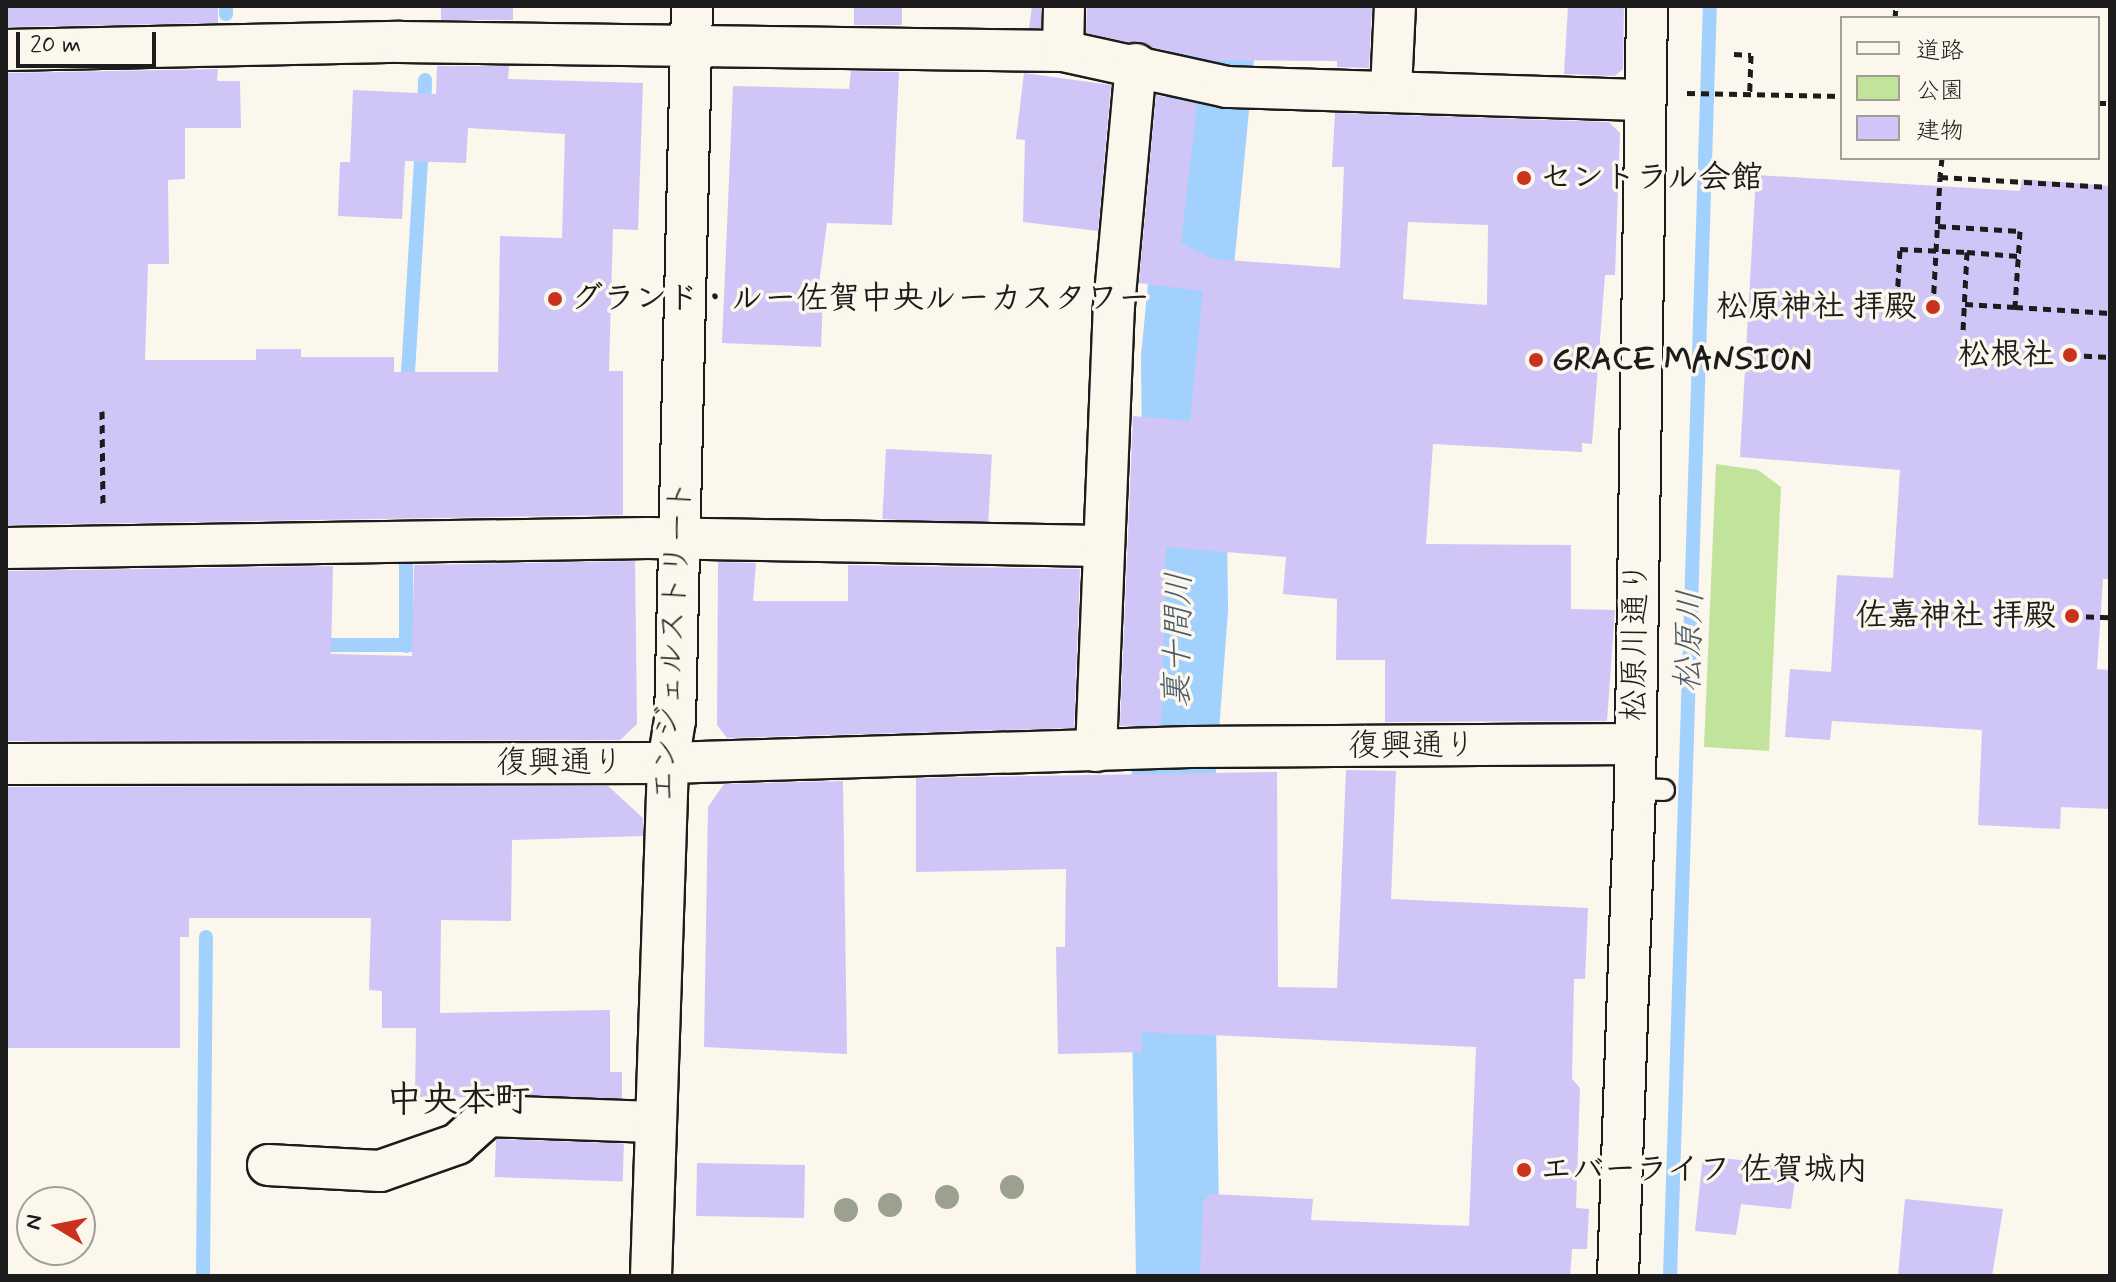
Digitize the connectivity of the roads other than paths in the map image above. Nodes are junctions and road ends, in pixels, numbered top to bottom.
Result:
1 (1064, 6) edge
2 (1395, 6) edge
3 (1647, 6) edge
4 (692, 24) edge
5 (6, 50) edge
6 (1063, 51) junction
7 (1136, 64) junction
8 (1391, 90) junction
9 (1644, 100) junction
10 (680, 543) junction
11 (1101, 546) junction
12 (6, 548) edge
13 (1635, 744) junction
14 (1096, 751) junction
15 (668, 763) junction
16 (6, 764) edge
17 (653, 1122) junction
18 (268, 1165) dead end
19 (651, 1276) edge
20 (1618, 1276) edge

1 - 6 street
2 - 8 street
3 - 9 street, 松原川通り
4 - 5 street
4 - 6 street
4 - 10 street, エンジェルストリート
6 - 7 street
7 - 8 street
7 - 11 street
8 - 9 street
9 - 13 street, 松原川通り
10 - 11 street
10 - 12 street
10 - 15 street, エンジェルストリート
11 - 14 street
13 - 14 street, 復興通り
13 - 20 street, 松原川通り
14 - 15 street, 復興通り
15 - 16 street, 復興通り
15 - 17 street, エンジェルストリート
17 - 18 street
17 - 19 street, エンジェルストリート

